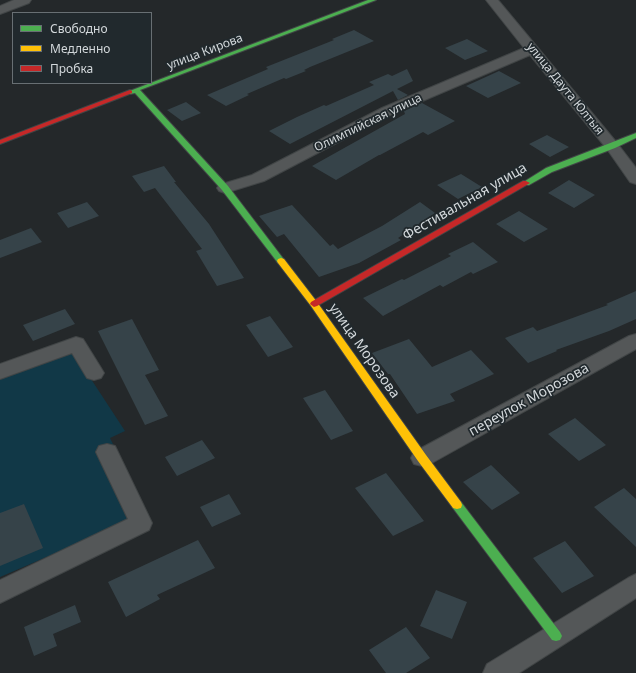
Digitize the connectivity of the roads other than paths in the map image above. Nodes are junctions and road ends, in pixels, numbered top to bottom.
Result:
1 (18, 0) edge
2 (25, 0) edge
3 (373, 0) edge
4 (492, 0) edge
5 (0, 4) edge
6 (0, 10) edge
7 (533, 48) junction
8 (137, 91) junction
9 (636, 135) edge
10 (0, 142) edge
11 (612, 146) junction
12 (636, 179) edge
13 (225, 188) junction
14 (314, 304) junction
15 (636, 341) edge
16 (0, 372) edge
17 (94, 373) dead end
18 (107, 452) dead end
19 (422, 458) junction
20 (636, 585) edge
21 (0, 592) edge
22 (556, 636) junction
23 (496, 673) edge

1 - 5 street
2 - 6 street
3 - 8 street, улица Кирова
4 - 7 street, улица Даута Юлтыя
7 - 11 street, улица Даута Юлтыя
7 - 13 street, Олимпийская улица
8 - 10 street, улица Кирова
8 - 13 street, улица Морозова
9 - 11 street, Фестивальная улица
11 - 12 street, улица Даута Юлтыя
11 - 14 street, Фестивальная улица
13 - 14 street, улица Морозова
14 - 19 street, улица Морозова
15 - 19 street, переулок Морозова
16 - 17 street
18 - 21 street
19 - 22 street, улица Морозова
20 - 22 street
22 - 23 street

